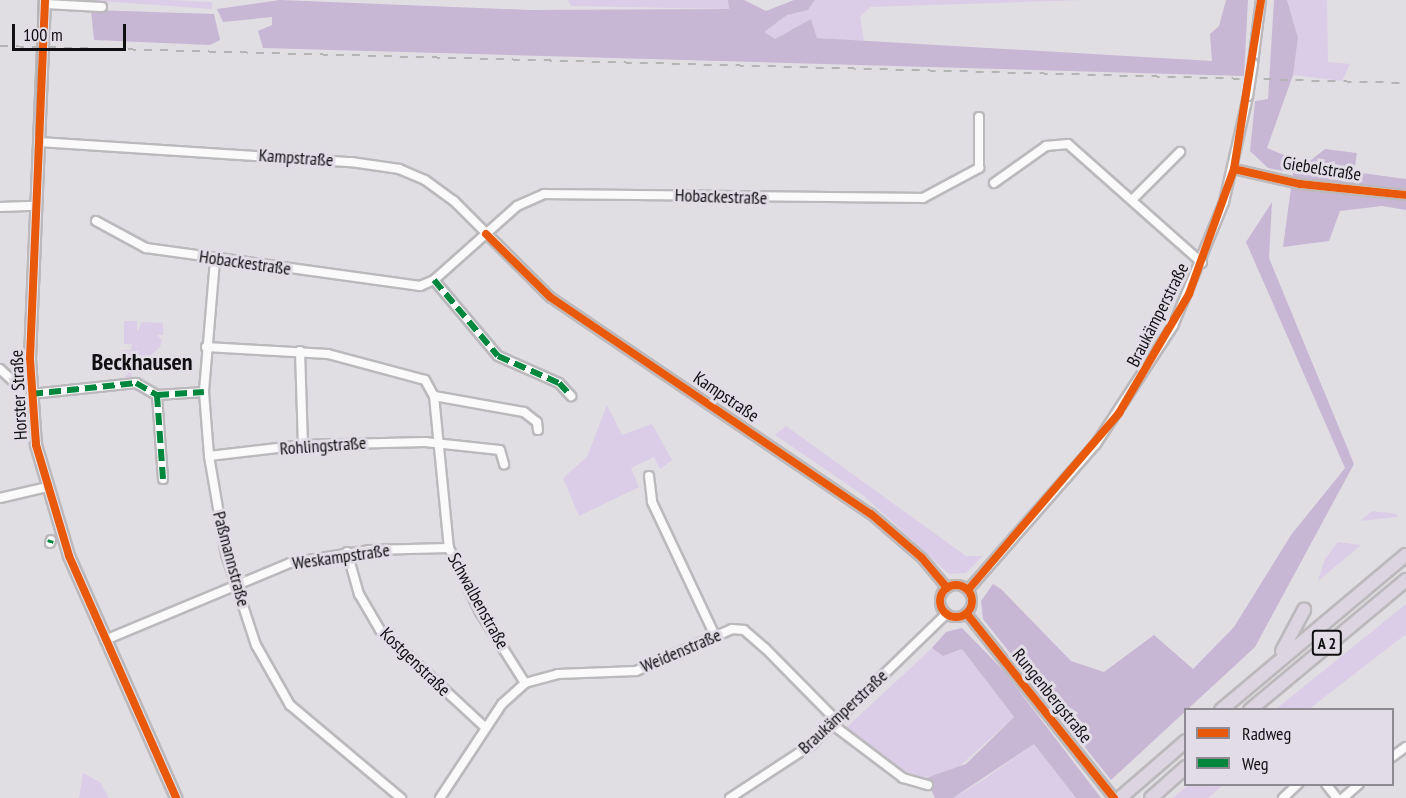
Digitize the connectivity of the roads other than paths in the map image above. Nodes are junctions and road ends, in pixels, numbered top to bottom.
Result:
1 (1261, 0) edge
2 (45, 2) edge
3 (102, 7) dead end
4 (979, 117) dead end
5 (39, 142) junction
6 (1180, 152) dead end
7 (1234, 169) junction
8 (994, 183) dead end
9 (1406, 195) edge
10 (1132, 200) junction
11 (35, 206) junction
12 (0, 207) edge
13 (96, 221) dead end
14 (486, 234) junction
15 (215, 260) junction
16 (1202, 263) junction
17 (434, 280) junction
18 (206, 347) junction
19 (300, 351) junction
20 (0, 369) edge
21 (15, 383) dead end
22 (204, 392) junction
23 (31, 394) junction
24 (158, 395) junction
25 (434, 396) junction
26 (571, 396) dead end
27 (538, 430) dead end
28 (437, 444) junction
29 (303, 446) junction
30 (209, 456) junction
31 (504, 464) dead end
32 (649, 476) dead end
33 (164, 479) dead end
34 (47, 488) junction
35 (0, 498) edge
36 (448, 548) junction
37 (347, 552) junction
38 (1406, 555) edge
39 (1406, 580) edge
40 (235, 583) junction
41 (947, 588) junction
42 (968, 590) junction
43 (1304, 610) dead end
44 (946, 614) junction
45 (967, 614) junction
46 (715, 636) junction
47 (105, 640) junction
48 (1278, 659) junction
49 (525, 683) junction
50 (1223, 708) edge
51 (1252, 708) edge
52 (835, 723) junction
53 (486, 728) junction
54 (1184, 742) edge
55 (1184, 768) edge
56 (928, 785) dead end
57 (1296, 786) edge
58 (1328, 786) edge
59 (1357, 786) edge
60 (176, 798) edge
61 (401, 798) edge
62 (440, 798) edge
63 (730, 798) edge
64 (1114, 798) edge
65 (1120, 798) edge
66 (1151, 798) edge
67 (1283, 798) edge
68 (1337, 798) edge
69 (1343, 798) edge

1 - 7 street, Braukämperstraße, bridge
2 - 3 street
2 - 5 main road, Horster Straße
4 - 14 street, Hobackestraße
5 - 11 main road, Horster Straße
5 - 14 street, Kampstraße
6 - 10 street
7 - 9 street, Giebelstraße
7 - 16 street, Braukämperstraße
8 - 10 street, Braukämperstraße
10 - 16 street, Braukämperstraße
11 - 12 street
11 - 23 main road, Horster Straße
13 - 15 street, Hobackestraße
14 - 17 street, Hobackestraße
14 - 41 street, Kampstraße
15 - 17 street, Hobackestraße
15 - 18 street, Paßmannstraße
16 - 42 street, Braukämperstraße
17 - 26 street
18 - 19 street
18 - 22 street, Paßmannstraße
19 - 25 street
19 - 29 street
20 - 21 street
22 - 24 street
22 - 30 street, Paßmannstraße
23 - 24 street
23 - 34 main road, Horster Straße
24 - 33 street
25 - 27 street
25 - 28 street, Schwalbenstraße
28 - 29 street, Rohlingstraße
28 - 31 street
28 - 36 street, Schwalbenstraße
29 - 30 street, Rohlingstraße
30 - 40 street, Paßmannstraße
32 - 46 street
34 - 35 street
34 - 47 main road, Horster Straße
36 - 37 street, Weskampstraße
36 - 49 street, Schwalbenstraße
37 - 40 street, Weskampstraße
37 - 53 street, Kostgenstraße
38 - 48 highway, A 2
39 - 51 highway, A 2
40 - 47 street, Weskampstraße
40 - 61 street, Paßmannstraße
41 - 42 street
41 - 44 street
42 - 45 street
43 - 48 highway
44 - 45 street
44 - 52 street, Braukämperstraße
45 - 64 street, Rungenbergstraße
46 - 49 street, Weidenstraße
46 - 52 street, Weidenstraße
47 - 60 main road, Horster Straße
48 - 50 highway, A 2
49 - 53 street
52 - 56 street
52 - 63 street, Braukämperstraße
53 - 62 street
54 - 65 highway
55 - 66 highway
57 - 67 street
58 - 68 street
59 - 69 street

